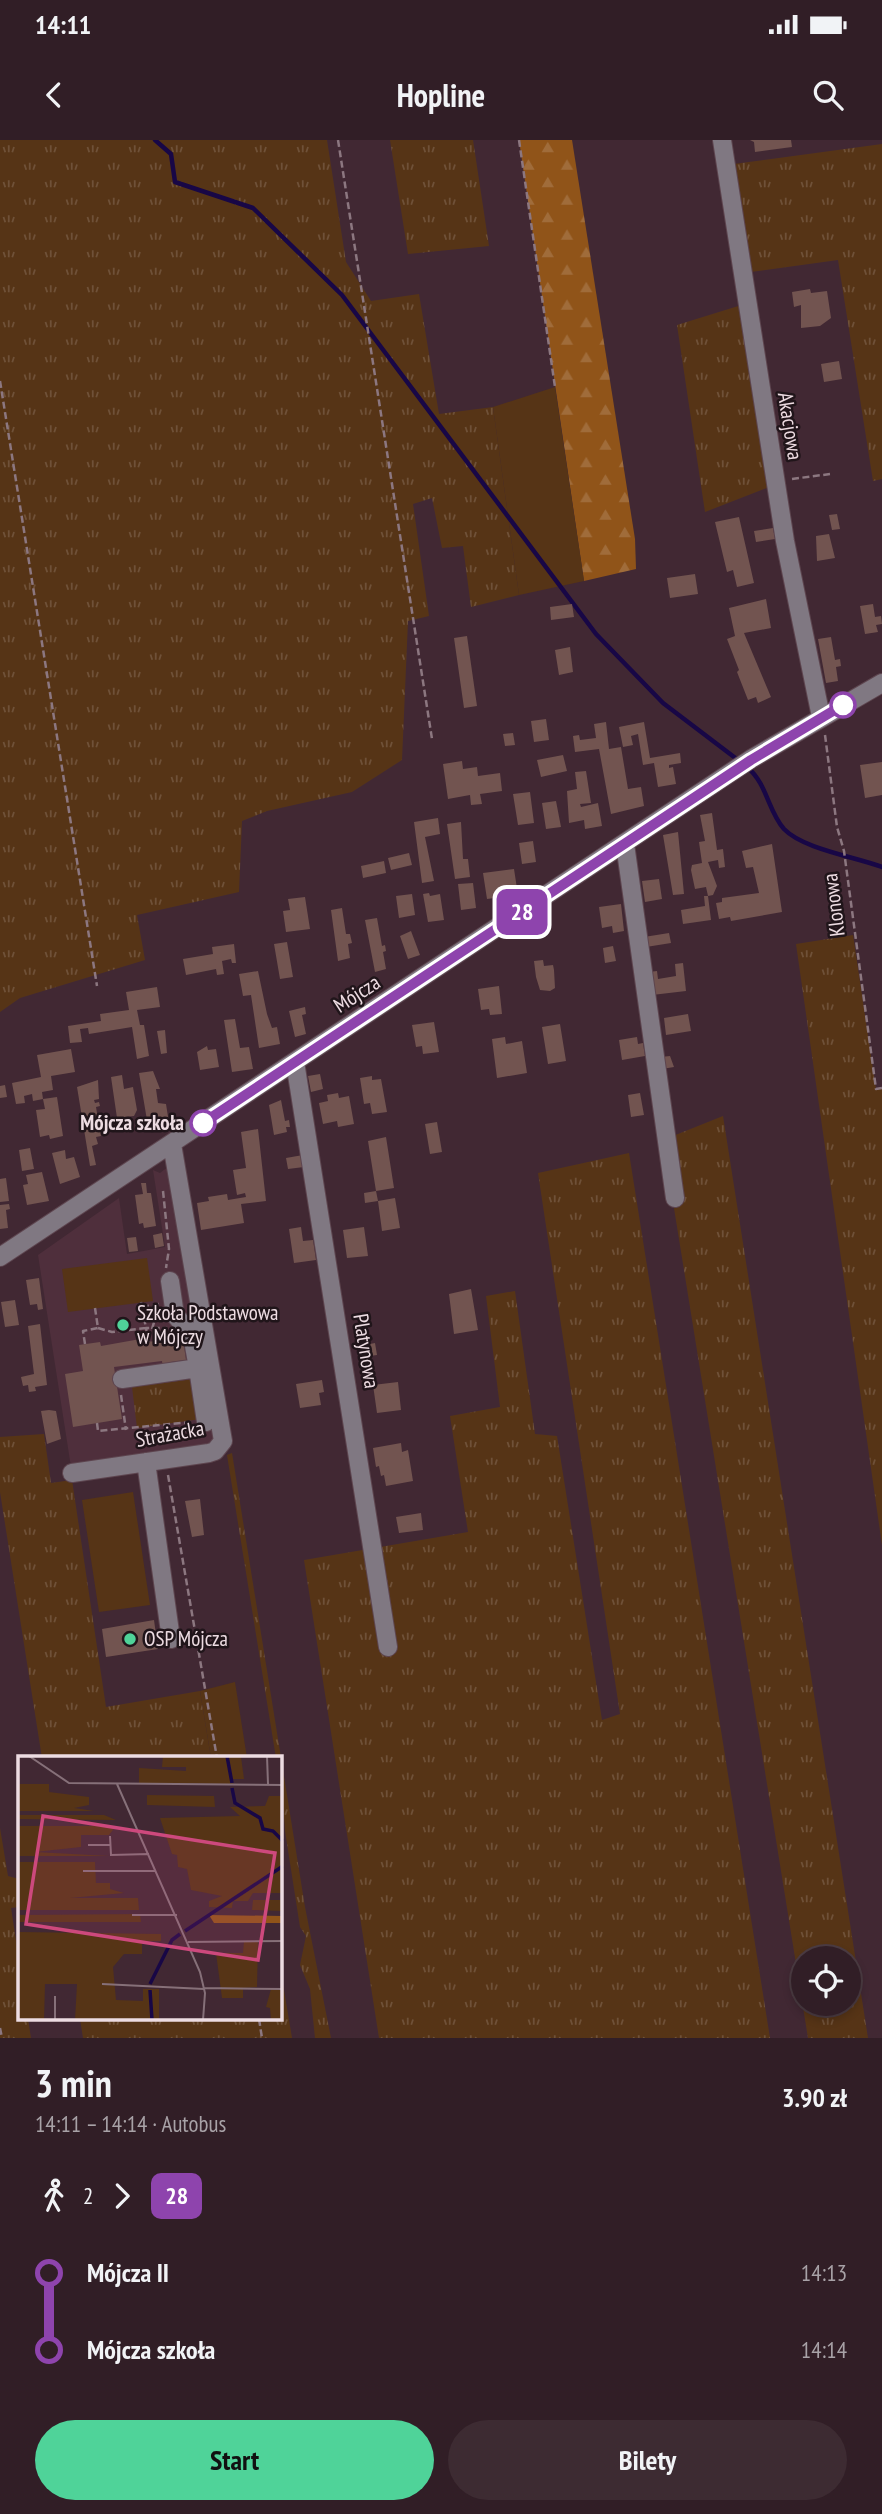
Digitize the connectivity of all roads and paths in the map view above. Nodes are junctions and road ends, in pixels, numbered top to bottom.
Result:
1 (338, 140) edge
2 (519, 140) edge
3 (722, 140) edge
4 (0, 381) edge
5 (555, 387) dead end
6 (830, 474) dead end
7 (776, 478) junction
8 (882, 683) edge
9 (821, 717) junction
10 (432, 739) dead end
11 (625, 844) junction
12 (97, 986) dead end
13 (295, 1062) junction
14 (882, 1088) edge
15 (172, 1143) junction
16 (162, 1187) dead end
17 (675, 1198) dead end
18 (0, 1257) edge
19 (167, 1280) joint
20 (95, 1308) dead end
21 (177, 1327) dead end
22 (98, 1328) junction
23 (146, 1328) junction
24 (152, 1329) junction
25 (149, 1342) dead end
26 (85, 1344) dead end
27 (198, 1368) junction
28 (122, 1379) joint
29 (206, 1421) junction
30 (97, 1423) dead end
31 (126, 1430) junction
32 (151, 1436) dead end
33 (166, 1459) junction
34 (146, 1462) junction
35 (72, 1473) dead end
36 (171, 1639) dead end
37 (388, 1647) dead end
38 (217, 1756) edge
39 (0, 2028) edge
40 (2, 2038) edge

1 - 10 path
2 - 5 path
3 - 7 street, Akacjowa
4 - 12 path
6 - 7 path
7 - 9 street, Akacjowa
8 - 9 street, Mójcza
9 - 11 street, Mójcza
9 - 14 path, Klonowa
11 - 13 street, Mójcza
11 - 17 street
13 - 15 street, Mójcza
13 - 37 street, Platynowa
15 - 18 street, Mójcza
15 - 33 street, Strażacka
16 - 19 path
19 - 27 street
20 - 22 path
21 - 24 path
22 - 23 path
22 - 26 path
23 - 24 path
23 - 24 path
23 - 25 path
27 - 28 street
27 - 29 street
28 - 31 path
29 - 31 path
29 - 32 path
30 - 31 path
33 - 34 street, Strażacka
33 - 38 path
34 - 35 street, Strażacka
34 - 36 street
39 - 40 path

